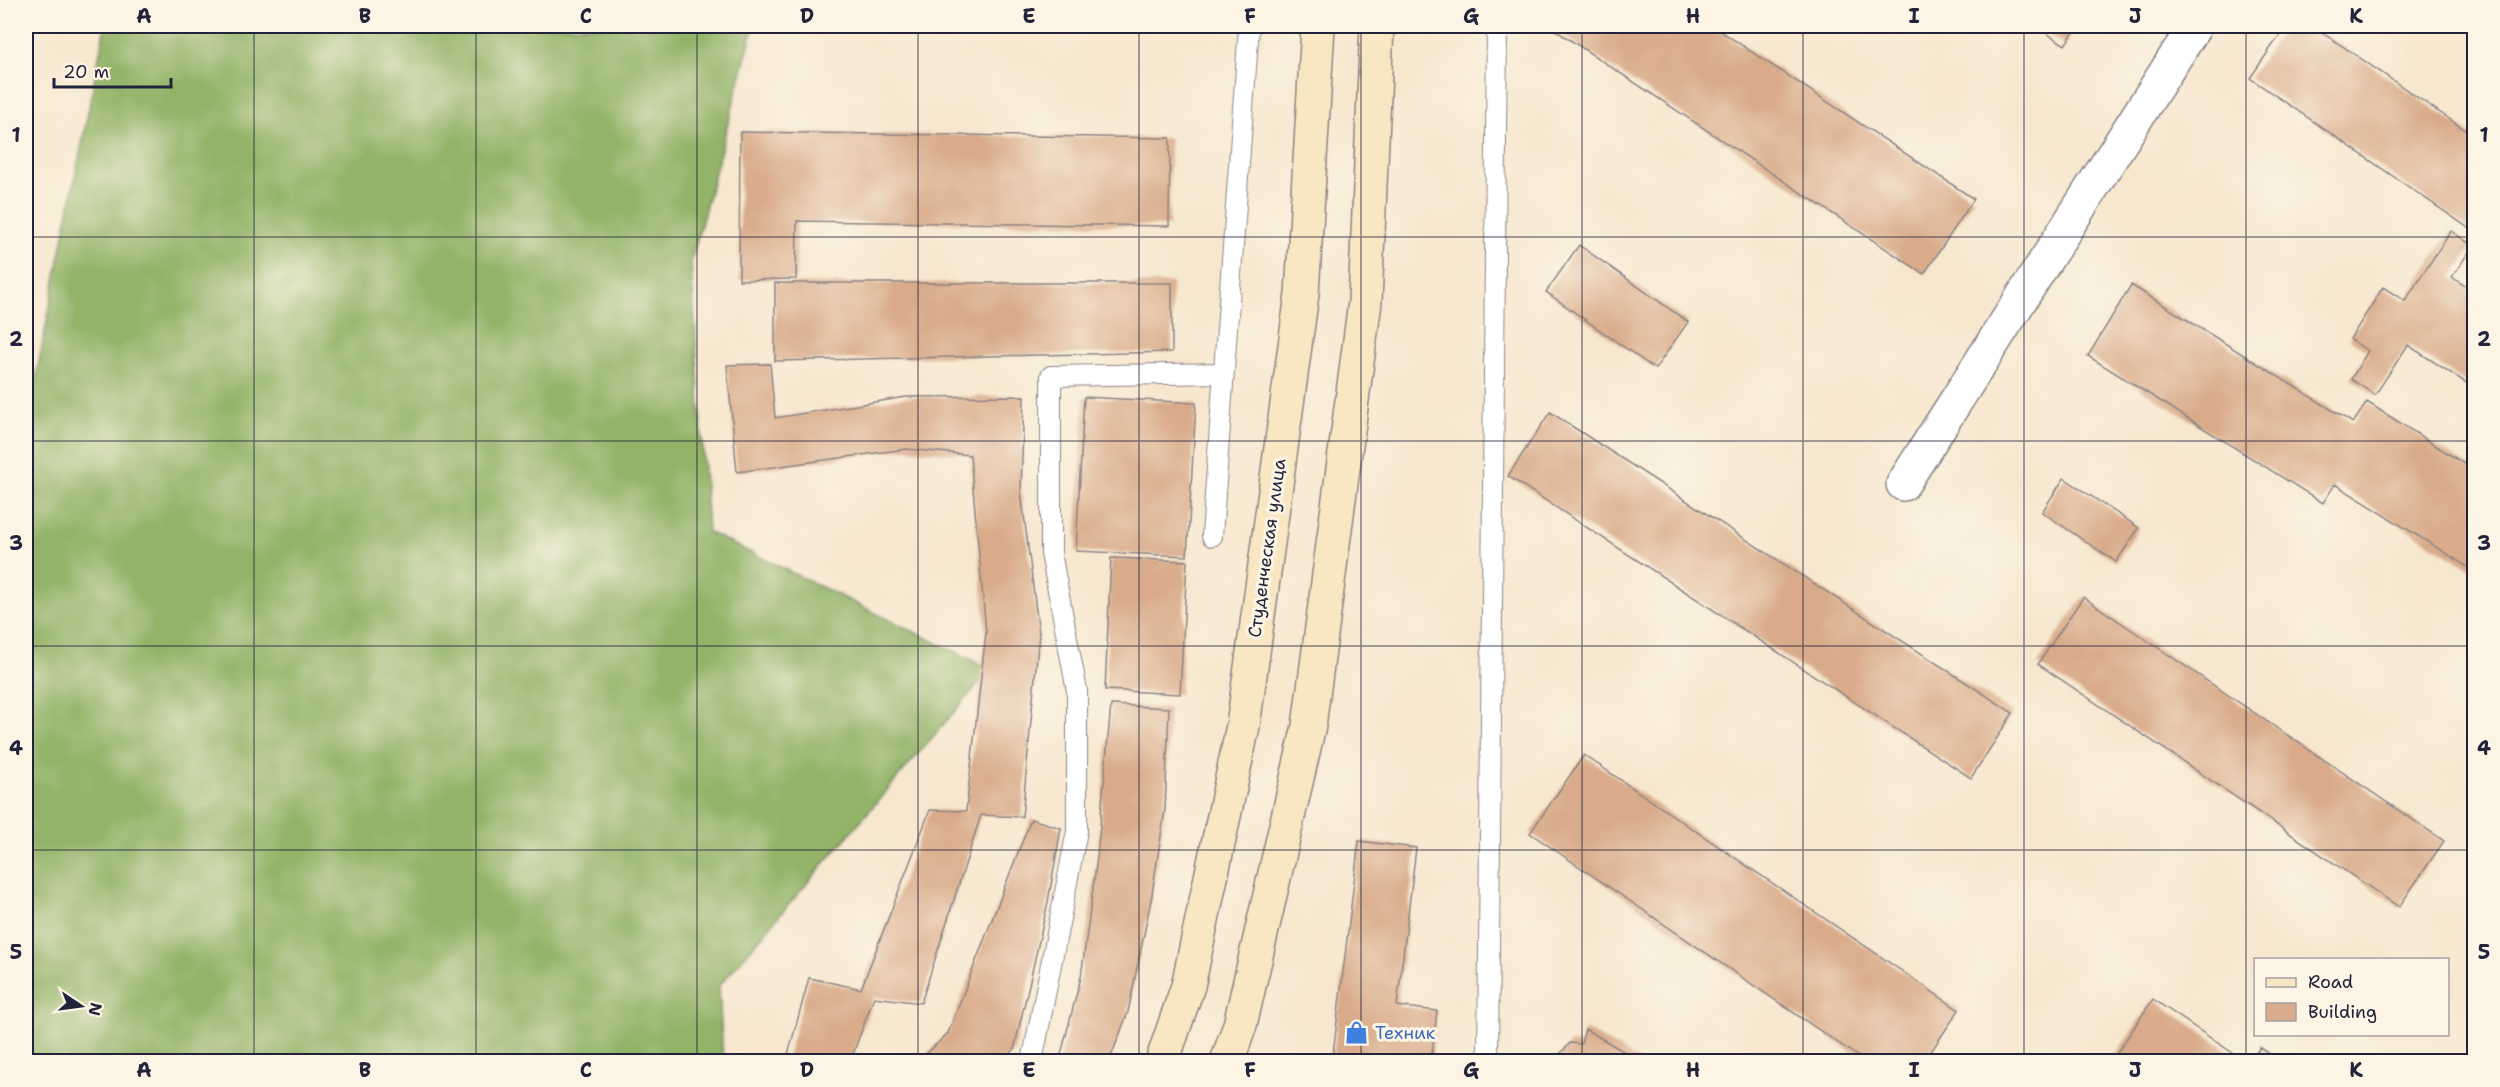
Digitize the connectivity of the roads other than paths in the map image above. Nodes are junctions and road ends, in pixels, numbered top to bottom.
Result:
1 (1249, 26) edge
2 (1318, 26) edge
3 (1377, 26) edge
4 (1497, 26) edge
5 (2195, 26) edge
6 (1224, 373) junction
7 (1903, 484) dead end
8 (1212, 536) dead end
9 (1032, 1062) edge
10 (1162, 1062) edge
11 (1227, 1062) edge
12 (1488, 1062) edge

1 - 6 lane
2 - 10 main road, Студенческая улица
3 - 11 main road
4 - 12 lane
5 - 7 street
6 - 8 lane
6 - 9 lane

